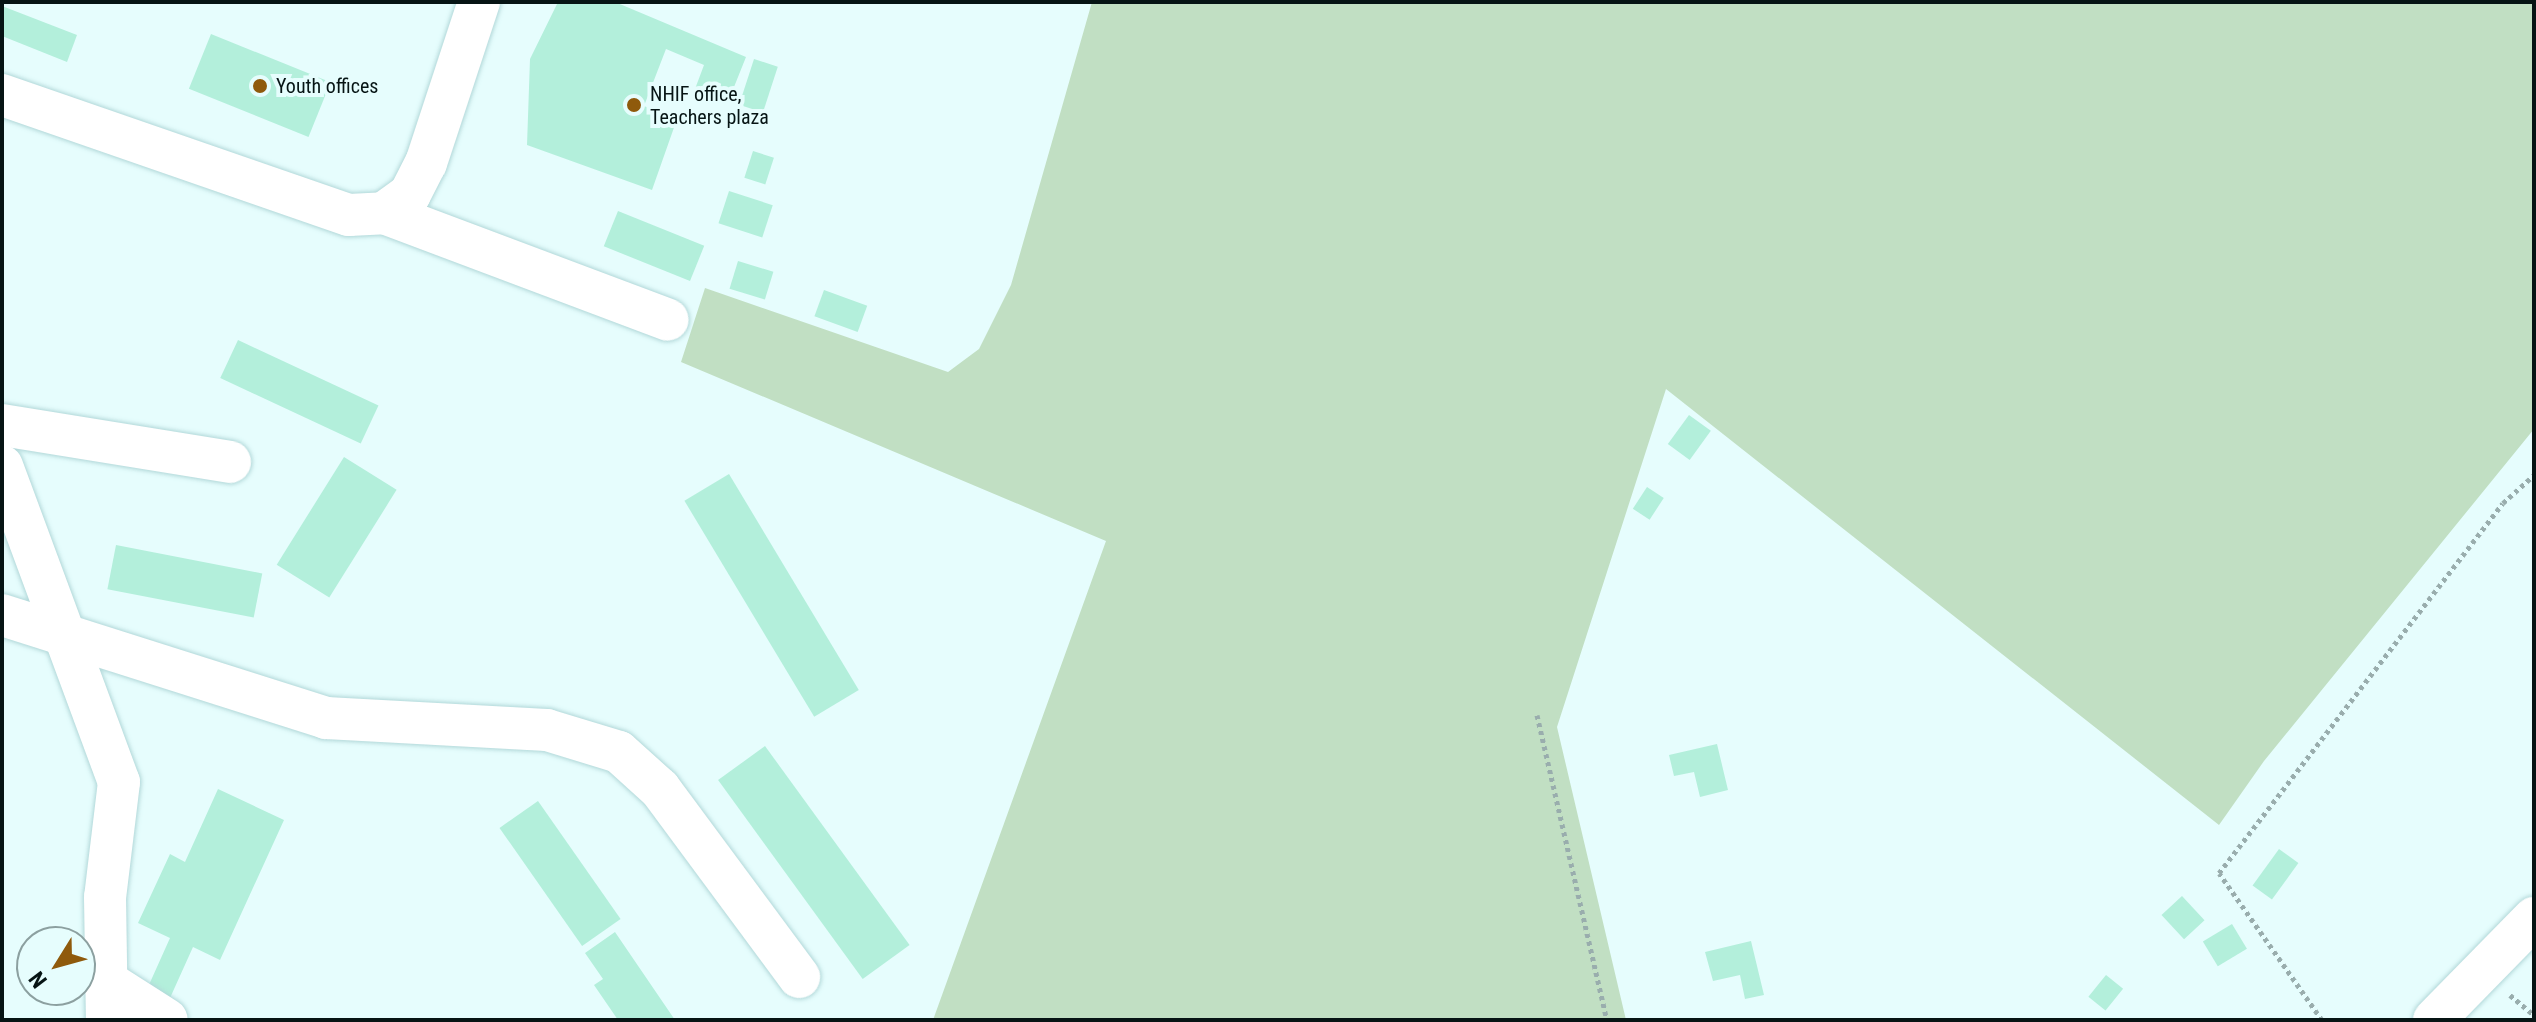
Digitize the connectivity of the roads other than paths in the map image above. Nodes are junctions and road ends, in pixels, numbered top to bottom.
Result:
1 (479, 2) edge
2 (2, 95) edge
3 (384, 213) junction
4 (668, 320) dead end
5 (2, 425) edge
6 (230, 462) dead end
7 (2, 466) edge
8 (2, 615) edge
9 (67, 636) junction
10 (2534, 918) edge
11 (799, 977) dead end
12 (106, 1000) edge
13 (167, 1020) edge
14 (2434, 1020) edge

1 - 3 street
2 - 3 street
3 - 4 street
5 - 6 street
7 - 9 street
8 - 9 street
9 - 11 street
9 - 12 street
10 - 14 street
12 - 13 street

